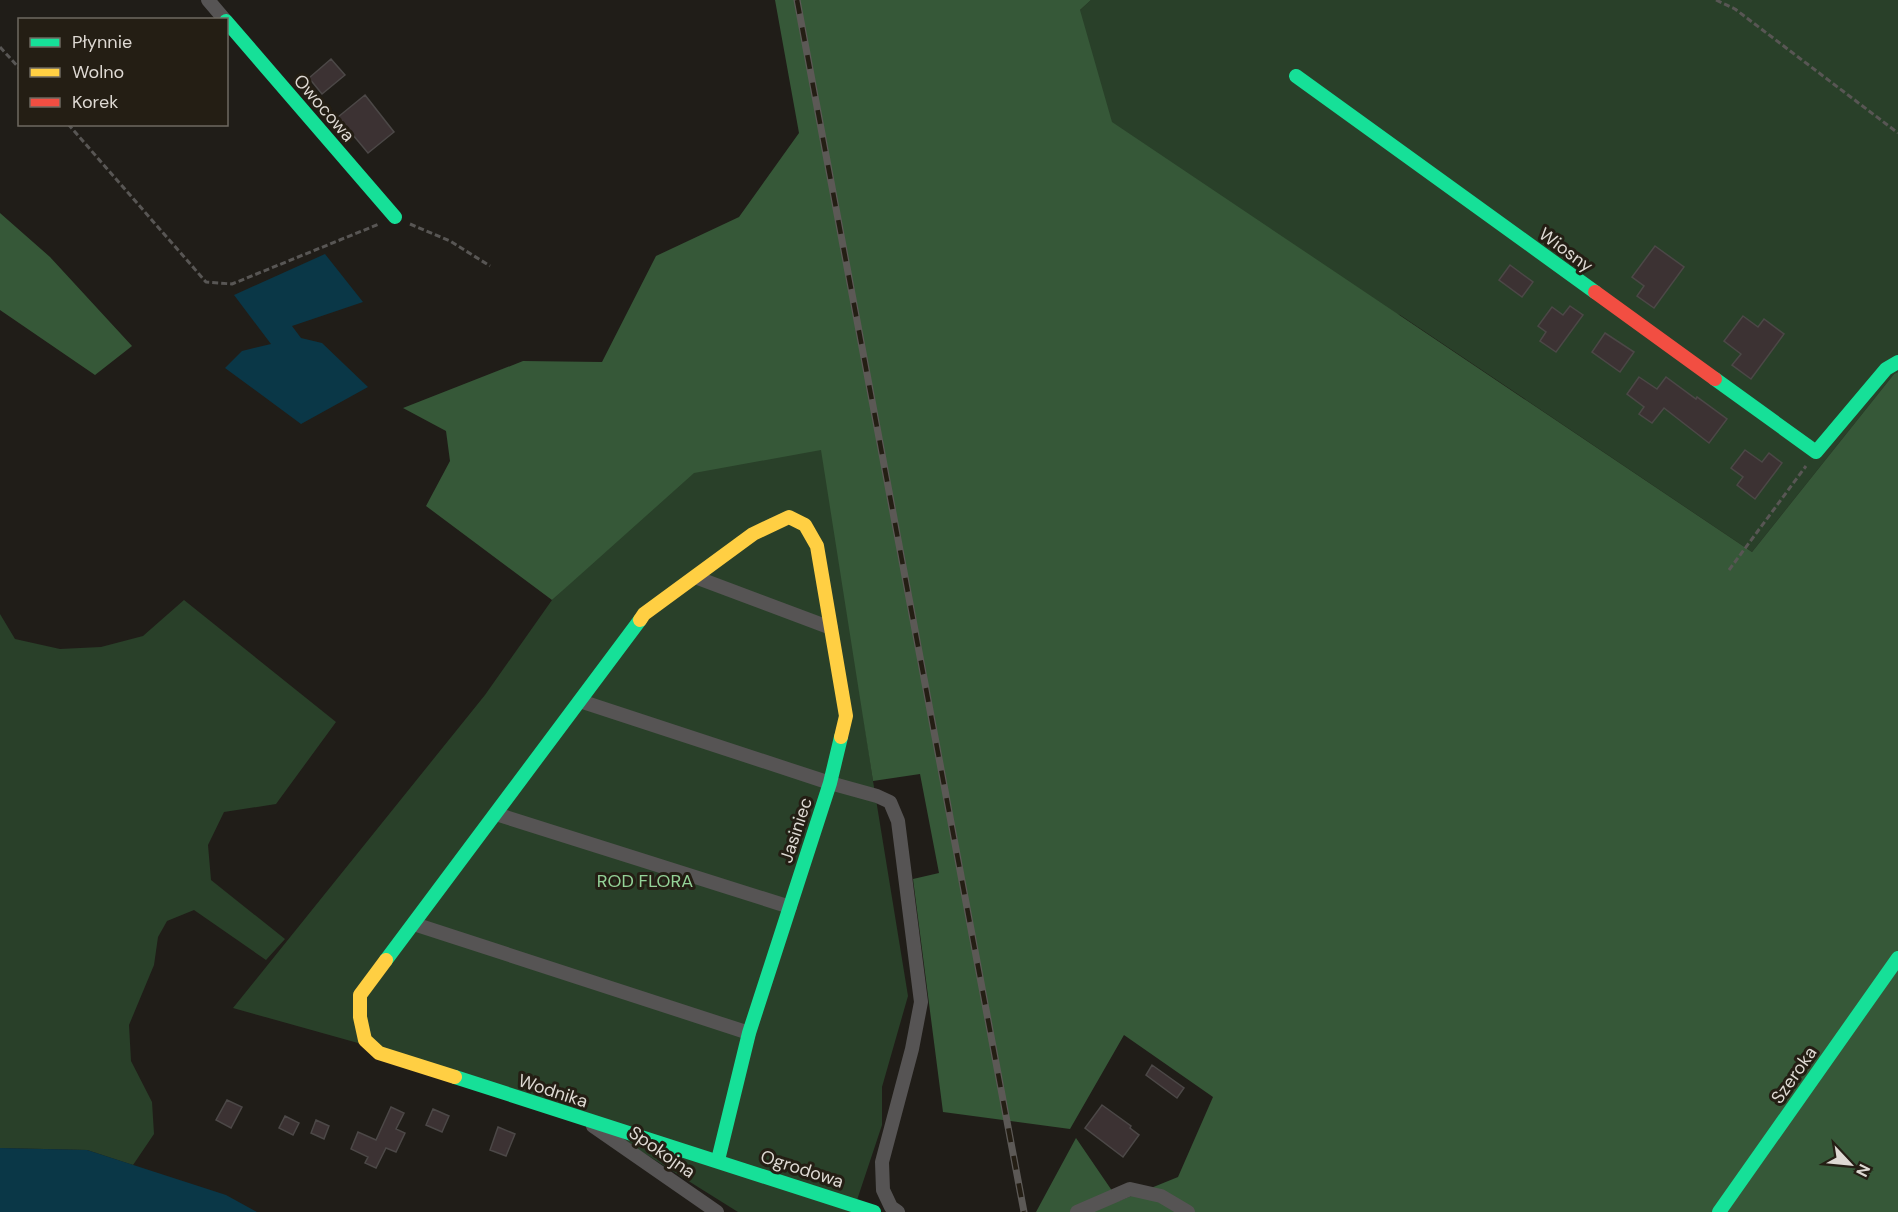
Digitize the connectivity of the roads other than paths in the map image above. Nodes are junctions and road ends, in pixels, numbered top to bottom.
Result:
1 (208, 0) edge
2 (224, 18) edge
3 (228, 22) edge
4 (1296, 76) dead end
5 (395, 217) road end
6 (1898, 362) edge
7 (695, 577) junction
8 (831, 628) junction
9 (580, 701) junction
10 (830, 783) junction
11 (496, 814) junction
12 (790, 907) junction
13 (414, 924) junction
14 (1898, 958) edge
15 (749, 1033) junction
16 (586, 1121) junction
17 (718, 1160) junction
18 (717, 1212) edge
19 (874, 1212) edge
20 (898, 1212) edge
21 (1077, 1212) edge
22 (1188, 1212) edge
23 (1719, 1212) edge

1 - 2 street, Owocowa
3 - 5 street, Owocowa
4 - 6 street, Wiosny
7 - 8 street
7 - 8 street, Jasiniec
7 - 9 street
8 - 10 street, Jasiniec
9 - 10 street
9 - 11 street
10 - 12 street, Jasiniec
10 - 20 street
11 - 12 street
11 - 13 street
12 - 15 street, Jasiniec
13 - 15 street
13 - 16 street, Wodnika
14 - 23 street, Szeroka
15 - 17 street, Jasiniec
16 - 17 street, Wodnika
16 - 18 street, Spokojna
17 - 19 street, Ogrodowa
21 - 22 street

